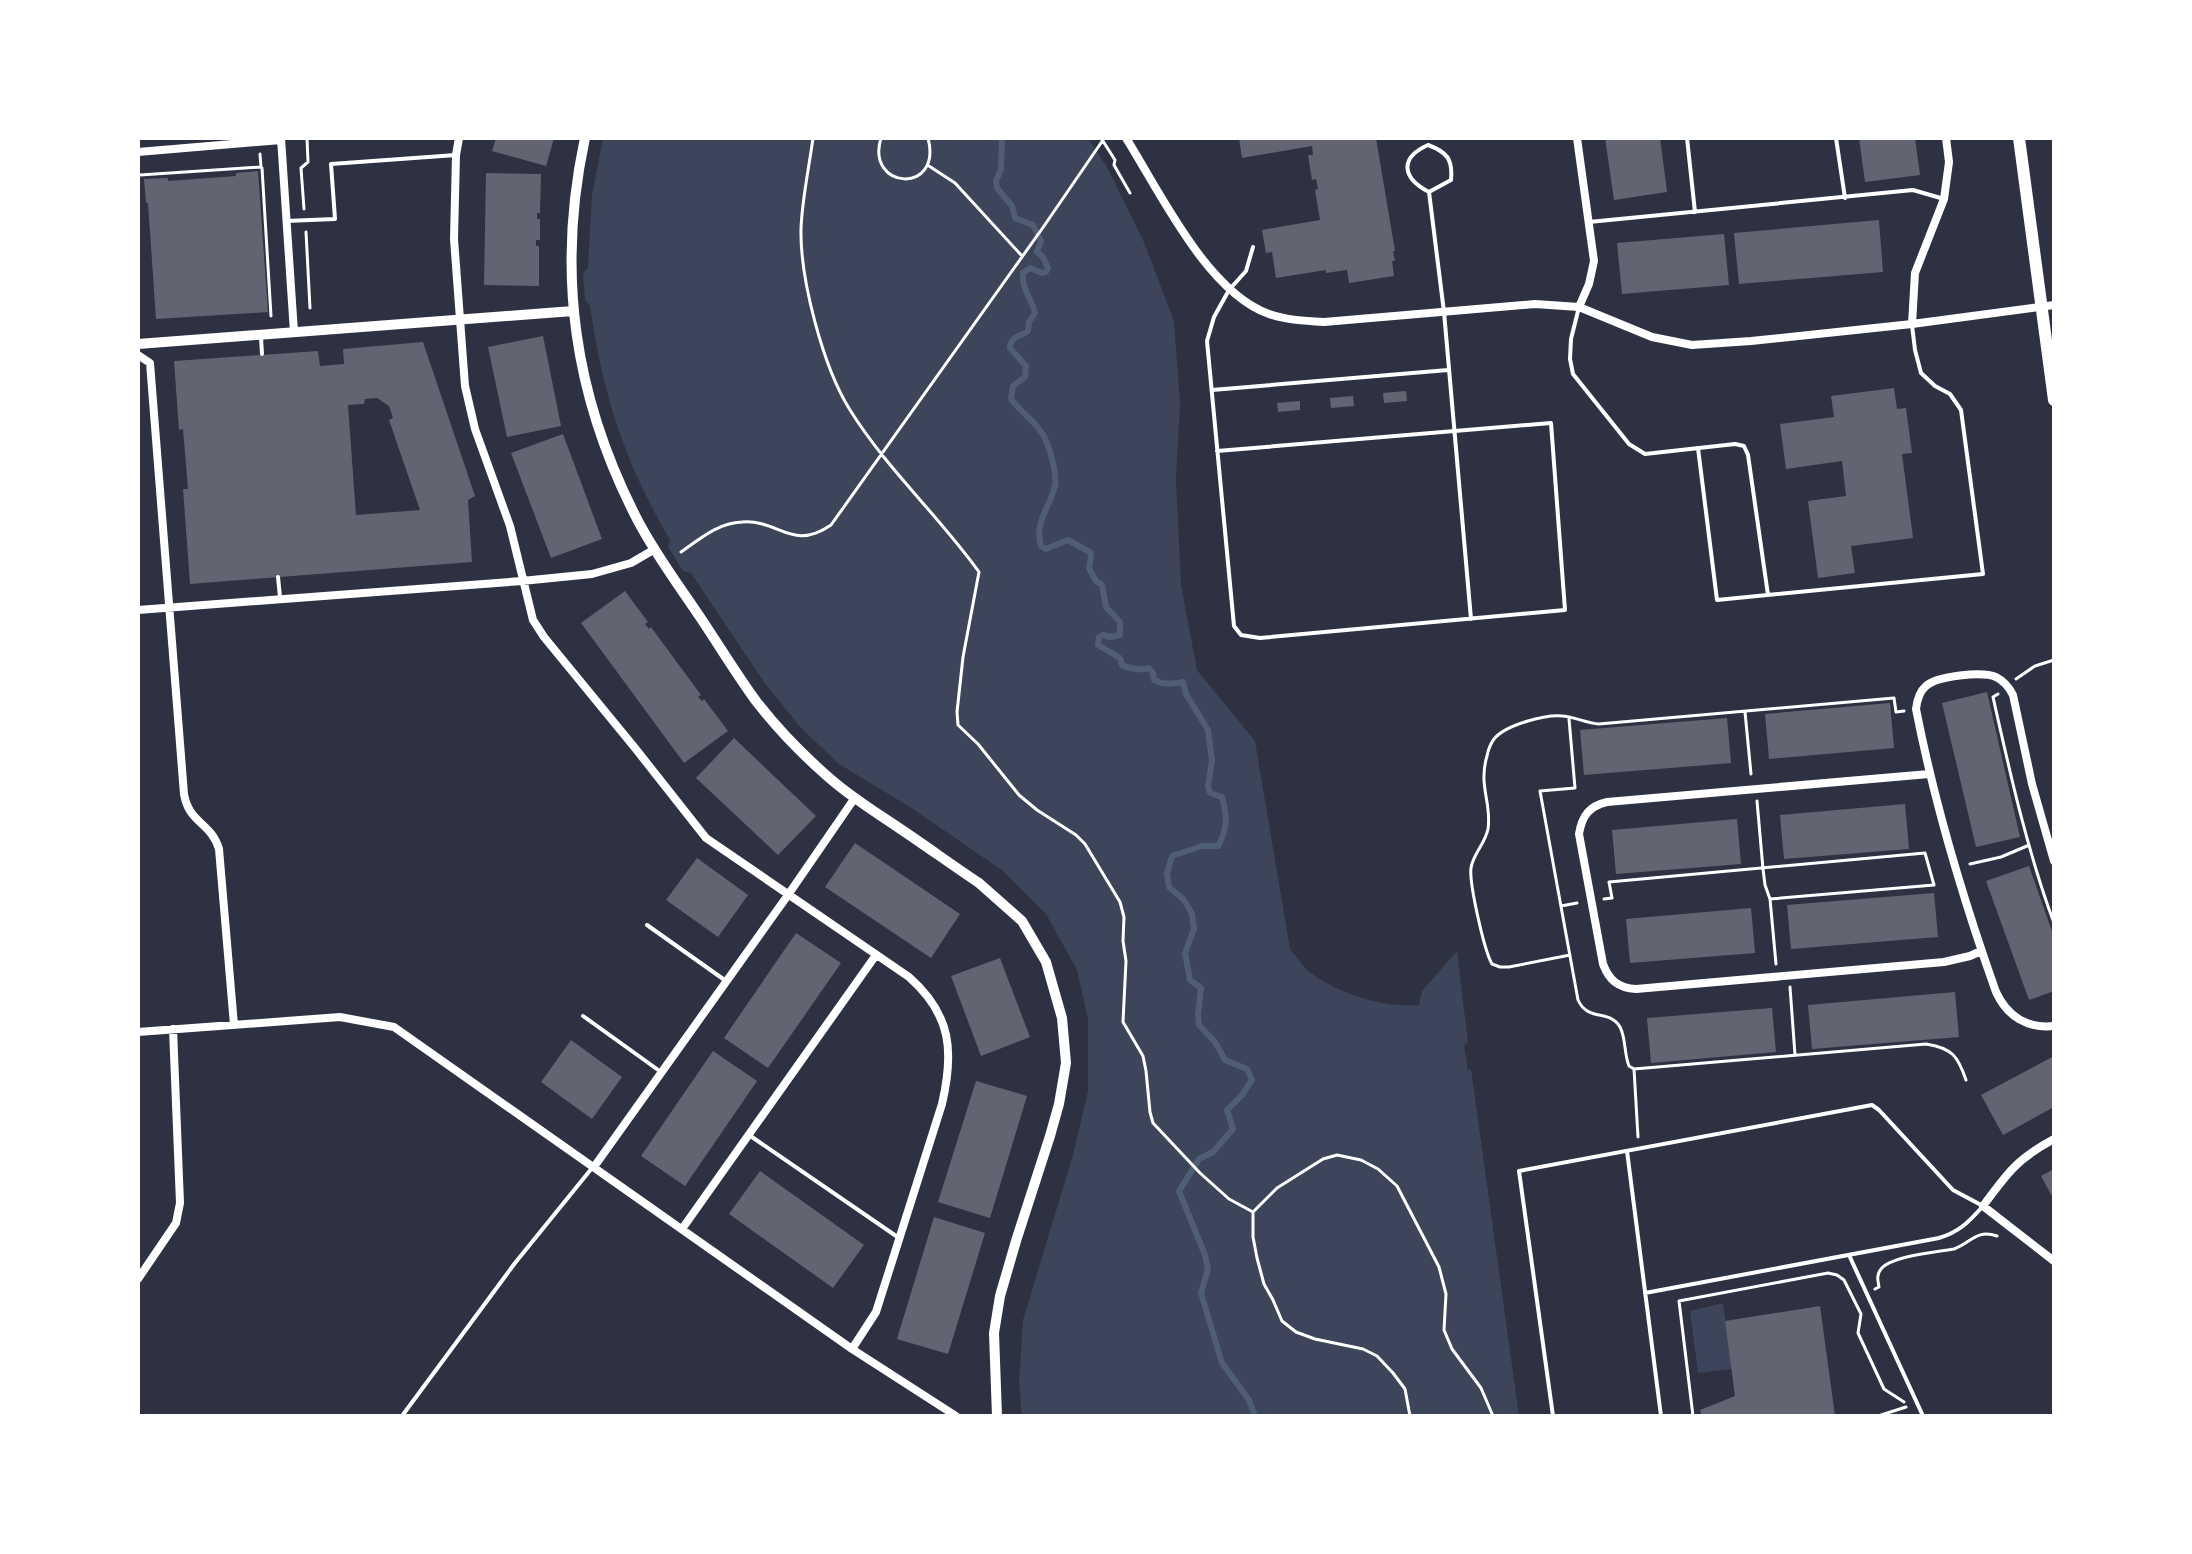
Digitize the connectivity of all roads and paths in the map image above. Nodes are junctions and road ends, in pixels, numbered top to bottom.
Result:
1 (459, 138) edge
2 (585, 138) edge
3 (813, 138) edge
4 (881, 138) edge
5 (928, 138) edge
6 (1126, 138) edge
7 (1577, 138) edge
8 (1687, 138) edge
9 (1836, 138) edge
10 (1946, 138) edge
11 (2019, 138) edge
12 (281, 139) edge
13 (1102, 139) edge
14 (259, 142) junction
15 (138, 152) edge
16 (456, 155) junction
17 (929, 166) junction
18 (261, 167) junction
19 (140, 175) edge
20 (1429, 192) junction
21 (1130, 193) dead end
22 (1845, 198) junction
23 (1944, 199) junction
24 (1695, 212) junction
25 (286, 221) junction
26 (1589, 222) junction
27 (1253, 247) dead end
28 (1022, 256) junction
29 (1229, 290) junction
30 (2048, 306) edge
31 (1579, 307) junction
32 (573, 311) junction
33 (1444, 312) junction
34 (271, 316) dead end
35 (460, 319) junction
36 (1912, 324) junction
37 (294, 332) junction
38 (260, 335) junction
39 (138, 344) edge
40 (262, 354) dead end
41 (138, 355) edge
42 (1449, 369) junction
43 (1212, 390) junction
44 (2054, 400) edge
45 (1455, 430) junction
46 (1698, 448) junction
47 (1217, 451) junction
48 (883, 455) junction
49 (655, 549) junction
50 (681, 552) dead end
51 (278, 577) dead end
52 (522, 581) junction
53 (1768, 595) junction
54 (280, 600) junction
55 (168, 607) junction
56 (138, 610) edge
57 (1471, 619) junction
58 (1916, 709) junction
59 (1745, 712) junction
60 (1929, 774) junction
61 (1754, 789) junction
62 (854, 799) junction
63 (2028, 846) dead end
64 (2054, 861) edge
65 (1954, 868) junction
66 (1763, 869) junction
67 (788, 895) junction
68 (1770, 899) junction
69 (1591, 901) junction
70 (1561, 906) dead end
71 (647, 925) dead end
72 (1981, 951) junction
73 (876, 955) junction
74 (1570, 955) dead end
75 (1782, 978) junction
76 (726, 981) junction
77 (583, 1016) dead end
78 (234, 1025) junction
79 (2054, 1026) edge
80 (173, 1029) junction
81 (138, 1032) edge
82 (1795, 1055) junction
83 (1634, 1069) dead end
84 (661, 1072) junction
85 (1966, 1080) dead end
86 (748, 1135) junction
87 (2054, 1139) edge
88 (1627, 1151) junction
89 (594, 1167) junction
90 (1983, 1206) junction
91 (1253, 1212) junction
92 (682, 1229) junction
93 (1998, 1236) dead end
94 (899, 1238) junction
95 (1849, 1255) junction
96 (2054, 1261) edge
97 (138, 1279) edge
98 (1645, 1293) junction
99 (1867, 1293) junction
100 (852, 1349) junction
101 (1906, 1407) junction
102 (402, 1416) edge
103 (956, 1416) edge
104 (997, 1416) edge
105 (1410, 1416) edge
106 (1493, 1416) edge
107 (1553, 1416) edge
108 (1661, 1416) edge
109 (1693, 1416) edge
110 (1878, 1416) edge
111 (1910, 1416) edge
112 (1923, 1416) edge

1 - 16 street
2 - 32 street
3 - 48 path
4 - 17 path
5 - 17 path
6 - 29 street
7 - 26 street
8 - 24 lane
9 - 22 lane
10 - 23 street
11 - 30 main road
12 - 14 street
12 - 25 street
13 - 21 path
13 - 28 path
14 - 15 street
14 - 18 path
16 - 25 lane
16 - 35 street
17 - 28 path
18 - 19 path
18 - 34 path
20 - 20 lane
20 - 33 lane
22 - 23 lane
22 - 24 lane
23 - 36 street
24 - 26 lane
25 - 37 street
26 - 31 street
27 - 29 lane
28 - 48 path
29 - 33 street
29 - 43 lane
30 - 36 street
30 - 44 main road
31 - 33 street
31 - 36 street
31 - 46 lane
32 - 35 street
32 - 49 street
33 - 42 lane
35 - 37 street
35 - 52 street
36 - 53 lane
37 - 38 street
38 - 39 street
38 - 40 lane
41 - 55 street
42 - 43 lane
42 - 45 lane
43 - 47 lane
45 - 47 lane
45 - 57 lane
45 - 57 lane
46 - 53 lane
46 - 53 lane
47 - 57 lane
48 - 50 path
48 - 91 path
49 - 52 street
49 - 62 street
51 - 54 lane
52 - 54 street
52 - 67 street
54 - 55 street
55 - 56 street
55 - 78 street
58 - 59 path
58 - 60 street
58 - 64 street
59 - 61 path
59 - 74 path
60 - 61 street
60 - 65 street
61 - 66 path
61 - 69 street
62 - 67 street
62 - 104 street
63 - 65 path
65 - 72 street
66 - 68 path
66 - 68 path
66 - 69 path
67 - 73 street
67 - 76 street
68 - 75 path
69 - 70 path
69 - 75 street
71 - 76 lane
72 - 75 street
72 - 79 street
73 - 86 street
73 - 94 street
75 - 82 path
76 - 84 street
77 - 84 lane
78 - 80 street
78 - 89 street
80 - 81 street
80 - 97 street
82 - 83 path
82 - 85 path
84 - 89 street
86 - 92 street
86 - 94 lane
87 - 90 street
88 - 90 lane
88 - 98 lane
88 - 107 lane
89 - 92 street
89 - 102 lane
90 - 95 lane
90 - 96 street
91 - 105 path
91 - 106 path
92 - 100 street
93 - 99 path
94 - 100 street
95 - 98 lane
95 - 99 lane
98 - 108 lane
99 - 112 lane
100 - 103 street
101 - 109 path
101 - 110 path
101 - 111 path

